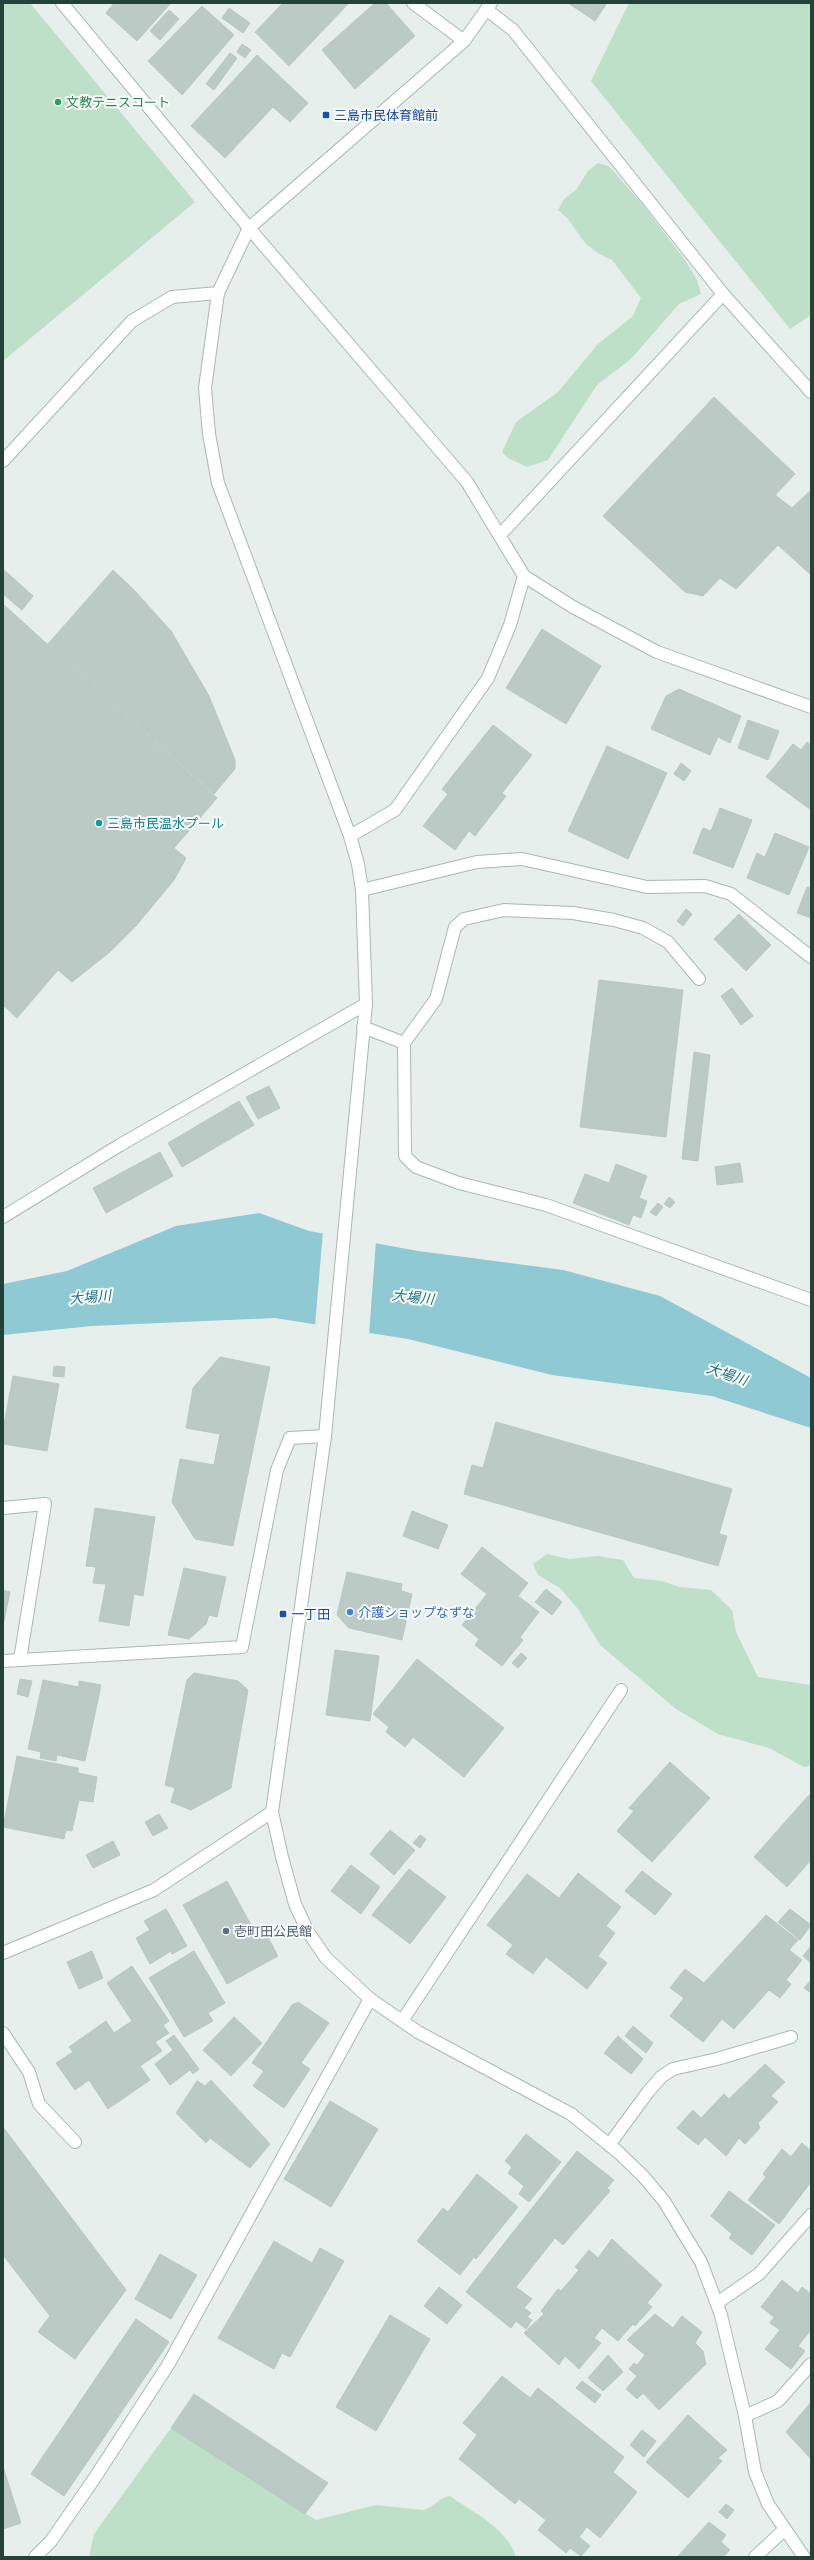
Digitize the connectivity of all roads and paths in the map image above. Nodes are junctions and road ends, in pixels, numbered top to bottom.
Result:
1 (62, 3) edge
2 (413, 3) edge
3 (489, 6) edge
4 (464, 41) junction
5 (249, 228) junction
6 (218, 293) junction
7 (724, 294) junction
8 (811, 392) edge
9 (3, 461) edge
10 (500, 536) junction
11 (524, 576) junction
12 (811, 707) edge
13 (350, 836) junction
14 (362, 890) junction
15 (811, 957) edge
16 (699, 978) dead end
17 (366, 1004) junction
18 (363, 1027) junction
19 (404, 1043) junction
20 (3, 1217) edge
21 (811, 1300) edge
22 (326, 1436) junction
23 (3, 1508) edge
24 (20, 1660) junction
25 (3, 1661) edge
26 (621, 1690) dead end
27 (272, 1812) junction
28 (3, 1953) edge
29 (370, 1999) junction
30 (402, 2021) junction
31 (3, 2033) edge
32 (791, 2037) dead end
33 (75, 2142) dead end
34 (609, 2145) junction
35 (811, 2215) edge
36 (717, 2303) junction
37 (811, 2364) edge
38 (745, 2416) junction
39 (785, 2529) junction
40 (34, 2557) edge
41 (755, 2557) edge
42 (804, 2557) edge

1 - 5 street
2 - 4 street
3 - 4 street
3 - 7 street
4 - 5 street
5 - 6 street
5 - 10 street
6 - 9 street
6 - 13 street
7 - 8 street
7 - 10 street
10 - 11 street
11 - 12 street
11 - 13 street
13 - 14 street
14 - 15 street
14 - 17 street
16 - 19 street
17 - 18 street
17 - 20 street
18 - 19 street
18 - 22 street
19 - 21 street
22 - 24 street
22 - 27 street
23 - 24 street
24 - 25 street
26 - 30 street
27 - 28 street
27 - 29 street
29 - 30 street
29 - 40 street
30 - 34 street
31 - 33 street
32 - 34 street
34 - 36 street
35 - 36 street
36 - 38 street
37 - 38 street
38 - 39 street
39 - 41 street
39 - 42 street

